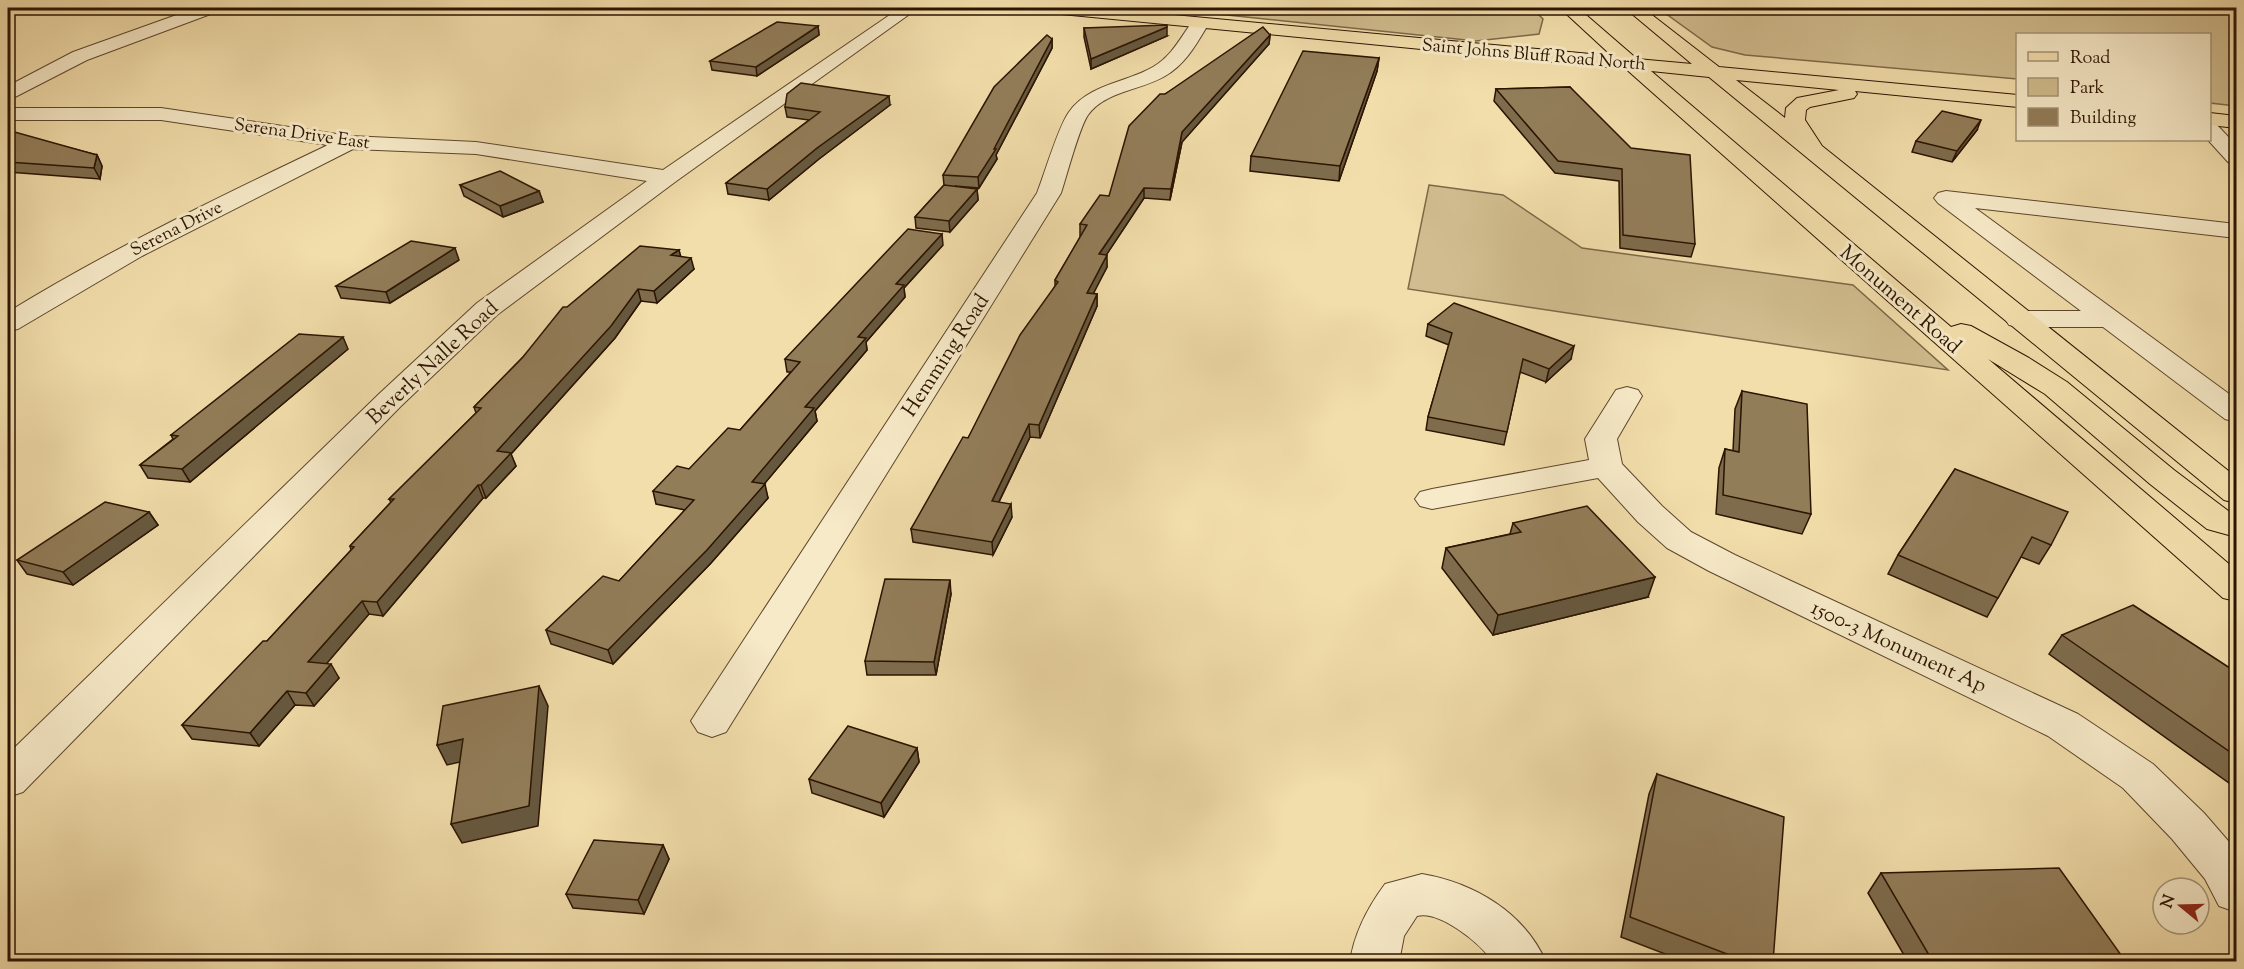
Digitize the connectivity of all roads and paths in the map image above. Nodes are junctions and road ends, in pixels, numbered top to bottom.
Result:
1 (210, 8) edge
2 (910, 8) edge
3 (1051, 8) edge
4 (1633, 8) edge
5 (1574, 13) edge
6 (1200, 23) junction
7 (1491, 50) junction
8 (1631, 64) junction
9 (1711, 70) junction
10 (1916, 91) junction
11 (8, 93) edge
12 (2016, 100) edge
13 (8, 114) edge
14 (2211, 119) edge
15 (2236, 122) edge
16 (2211, 130) edge
17 (350, 142) junction
18 (1813, 150) junction
19 (2236, 157) edge
20 (667, 177) junction
21 (2236, 231) edge
22 (1908, 306) junction
23 (2019, 319) junction
24 (2110, 319) junction
25 (8, 323) edge
26 (1627, 396) dead end
27 (2236, 413) edge
28 (1606, 467) junction
29 (2236, 493) edge
30 (1432, 499) dead end
31 (2236, 526) edge
32 (2236, 589) edge
33 (712, 721) dead end
34 (8, 780) edge
35 (2236, 892) edge
36 (1374, 962) edge
37 (1522, 962) edge

1 - 11 street
2 - 20 street, Beverly Nalle Road
3 - 6 main road, Saint Johns Bluff Road North
4 - 9 main road
5 - 7 main road
5 - 8 main road, Monument Road
6 - 7 main road, Saint Johns Bluff Road North
6 - 33 street, Hemming Road
7 - 8 main road, Saint Johns Bluff Road North
8 - 9 main road, Saint Johns Bluff Road North
8 - 22 main road, Monument Road
9 - 10 main road, Saint Johns Bluff Road North
9 - 18 main road
10 - 12 main road, Saint Johns Bluff Road North
10 - 18 main road
13 - 17 street, Serena Drive East
14 - 15 main road
16 - 19 street
17 - 20 street, Serena Drive East
17 - 25 street, Serena Drive
18 - 23 main road
20 - 34 street, Beverly Nalle Road
21 - 24 street
22 - 31 main road
22 - 32 main road, Monument Road
23 - 24 street
23 - 29 main road
24 - 27 street
26 - 28 street
28 - 30 street
28 - 35 street, 1500-3 Monument Ap
36 - 37 street

